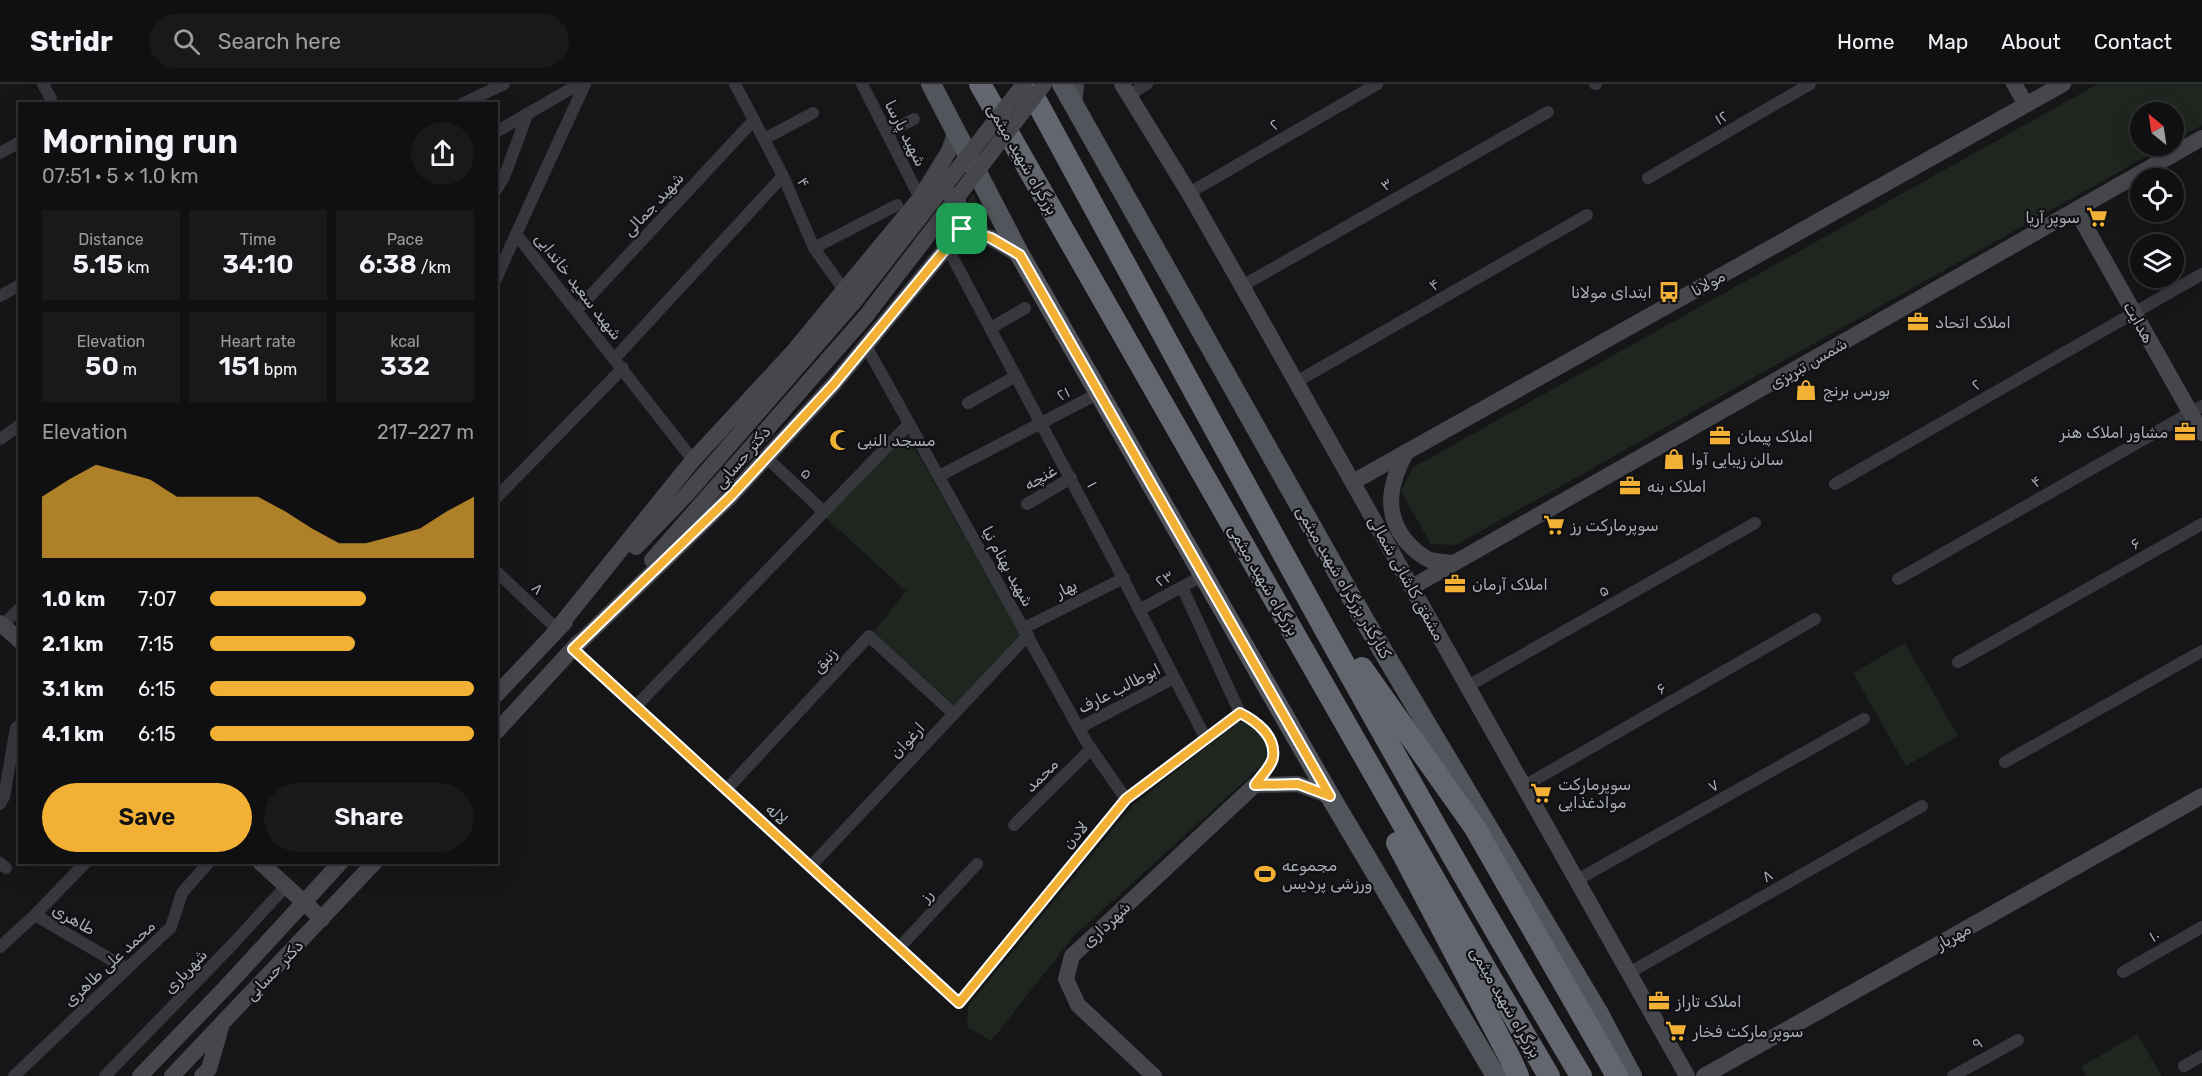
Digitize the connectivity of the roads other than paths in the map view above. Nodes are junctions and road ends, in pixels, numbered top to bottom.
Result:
1 (43, 84) edge
2 (504, 84) edge
3 (579, 84) edge
4 (585, 84) edge
5 (862, 84) edge
6 (931, 84) edge
7 (980, 84) edge
8 (1025, 84) edge
9 (1044, 84) edge
10 (1062, 84) edge
11 (1076, 84) edge
12 (1147, 84) edge
13 (1377, 84) edge
14 (1810, 84) edge
15 (2014, 84) edge
16 (2062, 84) edge
17 (739, 86) edge
18 (1126, 89) edge
19 (51, 99) dead end
20 (466, 102) edge
21 (2026, 104) junction
22 (1074, 106) junction
23 (1548, 112) dead end
24 (528, 113) junction
25 (813, 113) dead end
26 (915, 119) dead end
27 (754, 120) junction
28 (498, 131) edge
29 (956, 131) junction
30 (887, 133) junction
31 (2202, 138) edge
32 (764, 139) junction
33 (18, 143) edge
34 (0, 153) edge
35 (783, 176) junction
36 (1648, 178) dead end
37 (498, 186) edge
38 (1189, 192) junction
39 (923, 193) junction
40 (897, 205) dead end
41 (2076, 210) junction
42 (1587, 214) dead end
43 (962, 229) junction
44 (516, 234) junction
45 (947, 247) junction
46 (814, 248) junction
47 (1020, 255) junction
48 (498, 274) edge
49 (2202, 274) edge
50 (18, 286) edge
51 (1242, 286) junction
52 (0, 296) edge
53 (849, 297) junction
54 (1025, 308) dead end
55 (577, 310) junction
56 (2134, 313) junction
57 (991, 328) junction
58 (866, 346) junction
59 (615, 358) junction
60 (623, 368) junction
61 (1016, 376) junction
62 (1296, 382) junction
63 (1099, 393) junction
64 (968, 403) dead end
65 (2196, 409) edge
66 (1041, 422) junction
67 (909, 424) junction
68 (18, 426) edge
69 (2202, 433) edge
70 (0, 439) edge
71 (1407, 452) junction
72 (767, 458) junction
73 (693, 460) junction
74 (939, 476) junction
75 (1071, 478) junction
76 (1353, 482) junction
77 (1835, 484) dead end
78 (498, 496) edge
79 (1027, 504) dead end
80 (824, 512) junction
81 (1755, 523) dead end
82 (2202, 524) edge
83 (1278, 544) junction
84 (1252, 559) junction
85 (1454, 563) junction
86 (498, 573) edge
87 (1204, 575) junction
88 (1124, 578) junction
89 (1898, 579) dead end
90 (1182, 587) junction
91 (1412, 587) junction
92 (18, 610) edge
93 (1140, 610) junction
94 (1815, 619) dead end
95 (1, 625) edge
96 (557, 629) junction
97 (1026, 631) junction
98 (18, 639) edge
99 (573, 649) junction
100 (2202, 651) edge
101 (1958, 662) dead end
102 (1174, 678) junction
103 (1468, 686) junction
104 (498, 693) edge
105 (635, 707) junction
106 (1240, 713) junction
107 (954, 714) junction
108 (1864, 719) dead end
109 (18, 726) edge
110 (1079, 728) junction
111 (498, 730) edge
112 (1206, 739) junction
113 (1091, 749) junction
114 (2005, 762) dead end
115 (1255, 785) junction
116 (1524, 786) junction
117 (726, 790) junction
118 (1330, 796) junction
119 (2202, 796) edge
120 (1126, 799) junction
121 (0, 804) edge
122 (1922, 806) dead end
123 (1014, 825) dead end
124 (84, 864) edge
125 (207, 864) edge
126 (262, 864) edge
127 (339, 864) edge
128 (373, 864) edge
129 (976, 864) dead end
130 (810, 867) junction
131 (1577, 880) junction
132 (286, 886) junction
133 (304, 902) junction
134 (35, 915) junction
135 (322, 919) junction
136 (2202, 927) edge
137 (0, 946) edge
138 (899, 948) junction
139 (127, 969) junction
140 (2123, 972) dead end
141 (1629, 973) junction
142 (959, 1003) joint
143 (221, 1026) junction
144 (2018, 1040) dead end
145 (2202, 1056) edge
146 (2184, 1066) dead end
147 (14, 1076) edge
148 (105, 1076) edge
149 (140, 1076) edge
150 (172, 1076) edge
151 (202, 1076) edge
152 (1154, 1076) edge
153 (1496, 1076) edge
154 (1518, 1076) edge
155 (1550, 1076) edge
156 (1581, 1076) edge
157 (1617, 1076) edge
158 (1632, 1076) edge
159 (1687, 1076) edge
160 (1704, 1076) edge
161 (1953, 1076) edge

1 - 19 street
2 - 20 street
3 - 24 street
4 - 44 street, شهید سعید خاندایی
5 - 30 street, شهید پارسا
6 - 29 main road
7 - 84 highway, بزرگراه شهید میثمی
8 - 53 street, bridge
8 - 83 highway, بزرگراه شهید میثمی
9 - 99 street, دکتر حسابی, bridge
10 - 22 main road, کنارگذر بزرگراه شهید میثمی
11 - 22 street
12 - 18 street
13 - 38 street, ۲
14 - 36 street, ۱۲
15 - 21 street
16 - 21 street, مولانا
17 - 27 street, ۴
18 - 38 street, مشفق کاشانی شمالی
21 - 71 street, مولانا
22 - 158 main road, کنارگذر بزرگراه شهید میثمی
23 - 51 street, ۳
24 - 28 street
24 - 37 street
25 - 32 street
26 - 30 street
27 - 32 street, ۴
27 - 55 street, شهید جمالی
29 - 39 street
29 - 47 main road
30 - 39 street, شهید پارسا
31 - 41 street, شمس تبریزی
32 - 35 street, ۴
33 - 34 street
35 - 46 street, ۴
35 - 59 street
38 - 51 street, مشفق کاشانی شمالی
39 - 43 street
39 - 53 street
40 - 46 street
41 - 56 street, هدایت
41 - 85 street, شمس تبریزی
42 - 62 street, ۴
43 - 45 street
43 - 47 street
44 - 48 street
44 - 55 street, شهید سعید خاندایی
45 - 57 street, ۱
45 - 58 street
46 - 53 street, ۴
47 - 63 main road
49 - 56 street
50 - 52 street
51 - 62 street, مشفق کاشانی شمالی
53 - 73 street
53 - 96 street, دکتر حسابی
54 - 57 street
55 - 59 street, شهید سعید خاندایی
56 - 65 street, هدایت
56 - 77 street, ۲
57 - 61 street, ۱
58 - 67 street, شهید بهنام نیا
58 - 72 street
59 - 60 street, شهید سعید خاندایی
60 - 73 street, شهید سعید خاندایی
60 - 78 street
61 - 64 street
61 - 66 street, ۱
62 - 76 street, مشفق کاشانی شمالی
63 - 66 street, ۲۱
63 - 87 main road
65 - 69 street, هدایت
65 - 89 street, ۴
66 - 74 street, ۲۱
66 - 75 street, ۱
67 - 74 street, شهید بهنام نیا
67 - 80 street
68 - 70 street
71 - 76 street, مولانا
71 - 85 street
72 - 80 street, ۵
72 - 99 street
73 - 96 street
74 - 97 street, شهید بهنام نیا
75 - 79 street, غنچه
75 - 88 street, ۱
76 - 91 street, مشفق کاشانی شمالی
80 - 105 street
81 - 103 street, ۵
82 - 101 street, ۶
83 - 156 highway, بزرگراه شهید میثمی
83 - 157 highway
84 - 154 highway
84 - 155 highway, بزرگراه شهید میثمی
85 - 91 street, شمس تبریزی
86 - 96 street, ۸
87 - 90 street, ۲۳
87 - 118 main road
88 - 93 street, ۱
88 - 97 street, بهار
90 - 93 street, ۲۳
90 - 106 street
91 - 103 street, مشفق کاشانی شمالی
92 - 95 street
93 - 102 street, ۱
94 - 116 street, ۶
95 - 98 street
96 - 104 street, دکتر حسابی
97 - 107 street, ارغوان
97 - 110 street, شهید بهنام نیا
99 - 105 street, لاله
99 - 111 street, دکتر حسابی
100 - 114 street
102 - 110 street, ابوطالب عارف
102 - 112 street, ۱
103 - 116 street, مشفق کاشانی شمالی
105 - 117 street, لاله
106 - 112 street, لادن
106 - 115 street
107 - 117 street, زنبق
107 - 130 street, ارغوان
108 - 131 street, ۷
109 - 121 street
110 - 113 street, شهید بهنام نیا
112 - 120 street, لادن
113 - 120 street, شهید بهنام نیا
113 - 123 street, محمد
115 - 118 street
115 - 152 street, شهرداری
116 - 131 street, مشفق کاشانی شمالی
117 - 130 street, لاله
118 - 153 main road
119 - 160 street, مهریار
120 - 142 street, لادن
122 - 141 street, ۸
124 - 134 street
125 - 139 street, محمد علی طاهری
126 - 132 street
127 - 133 street, دکتر حسابی
128 - 135 street, دکتر حسابی
129 - 138 street, رز
130 - 138 street, لاله
131 - 141 street, مشفق کاشانی شمالی
132 - 133 street
132 - 148 street, شهریاری
133 - 135 street
133 - 149 street, دکتر حسابی
134 - 137 street
134 - 139 street, طاهری
135 - 143 street, دکتر حسابی
136 - 140 street, ۱۰
138 - 142 street, لاله
139 - 147 street, محمد علی طاهری
141 - 159 street, مشفق کاشانی شمالی
143 - 150 street, دکتر حسابی
143 - 151 street
144 - 161 street, ۹
145 - 146 street

